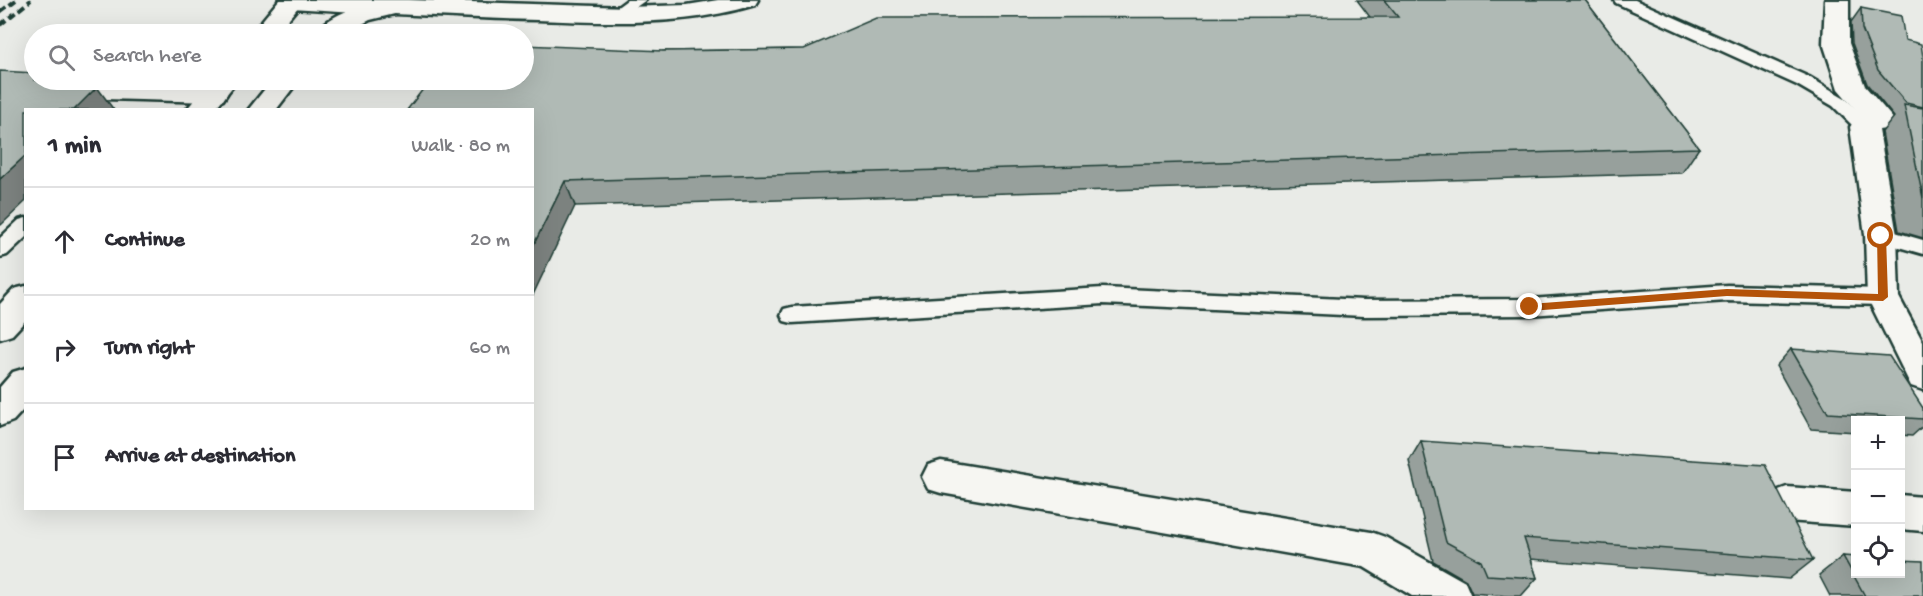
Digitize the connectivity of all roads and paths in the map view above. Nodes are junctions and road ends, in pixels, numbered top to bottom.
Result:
1 (638, 0) edge
2 (746, 0) edge
3 (1622, 0) edge
4 (1837, 0) edge
5 (291, 1) edge
6 (352, 2) edge
7 (398, 6) junction
8 (616, 14) junction
9 (271, 24) edge
10 (334, 24) edge
11 (340, 24) edge
12 (0, 84) edge
13 (24, 86) edge
14 (69, 90) edge
15 (278, 90) edge
16 (212, 94) edge
17 (263, 108) edge
18 (1873, 124) junction
19 (1923, 132) edge
20 (24, 227) edge
21 (1881, 236) junction
22 (1923, 247) edge
23 (0, 250) edge
24 (1883, 297) junction
25 (792, 315) dead end
26 (1923, 375) edge
27 (24, 384) edge
28 (0, 411) edge
29 (940, 477) dead end
30 (1788, 504) edge
31 (1851, 509) edge
32 (1905, 512) edge
33 (1923, 514) edge
34 (1450, 596) edge

1 - 8 lane
2 - 8 street
3 - 18 lane
4 - 18 street
5 - 6 street
5 - 9 street
6 - 7 street
6 - 10 street
7 - 8 street
7 - 11 street
12 - 13 street
14 - 16 street
15 - 17 street
18 - 19 lane
18 - 21 street
20 - 23 lane
21 - 22 lane
21 - 24 street
24 - 25 lane
24 - 26 street
27 - 28 street
29 - 34 street
30 - 31 street
32 - 33 street

